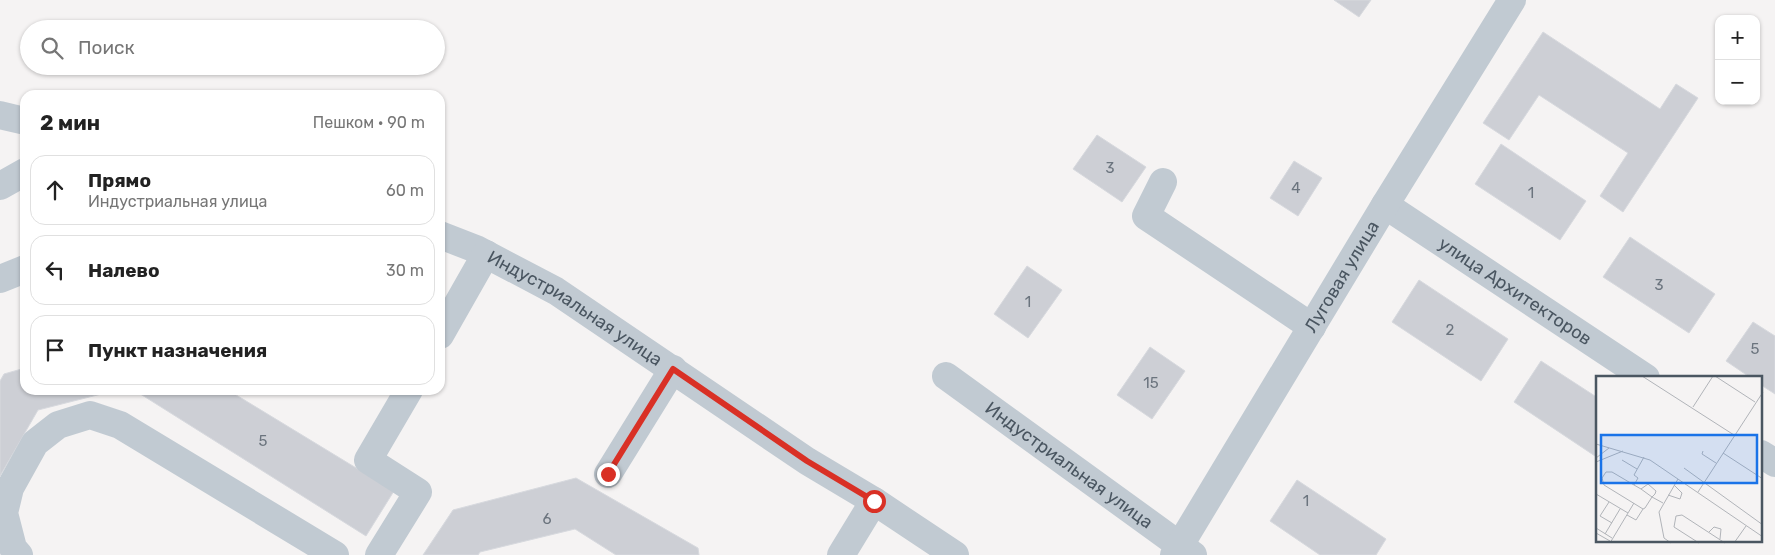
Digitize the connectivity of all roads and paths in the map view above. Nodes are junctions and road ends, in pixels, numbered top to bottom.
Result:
1 (1512, 0) edge
2 (20, 175) edge
3 (1163, 182) dead end
4 (0, 186) edge
5 (1385, 205) junction
6 (445, 238) edge
7 (486, 254) junction
8 (20, 271) edge
9 (0, 279) edge
10 (445, 326) edge
11 (1312, 327) junction
12 (673, 369) junction
13 (946, 376) dead end
14 (1643, 376) edge
15 (404, 395) edge
16 (1762, 455) edge
17 (1775, 463) edge
18 (608, 474) dead end
19 (874, 501) junction
20 (1182, 552) edge
21 (19, 555) edge
22 (335, 555) edge
23 (379, 555) edge
24 (841, 555) edge
25 (954, 555) edge

1 - 5 street, Луговая улица
2 - 4 street
3 - 11 street
5 - 11 street, Луговая улица
5 - 14 street, улица Архитекторов
6 - 7 street, Индустриальная улица
7 - 10 street
7 - 12 street, Индустриальная улица
8 - 9 street
11 - 20 street, Луговая улица
12 - 18 street
12 - 19 street, Индустриальная улица
13 - 20 street, Индустриальная улица
15 - 23 street
16 - 17 street
19 - 24 street
19 - 25 street, Индустриальная улица
21 - 22 street

